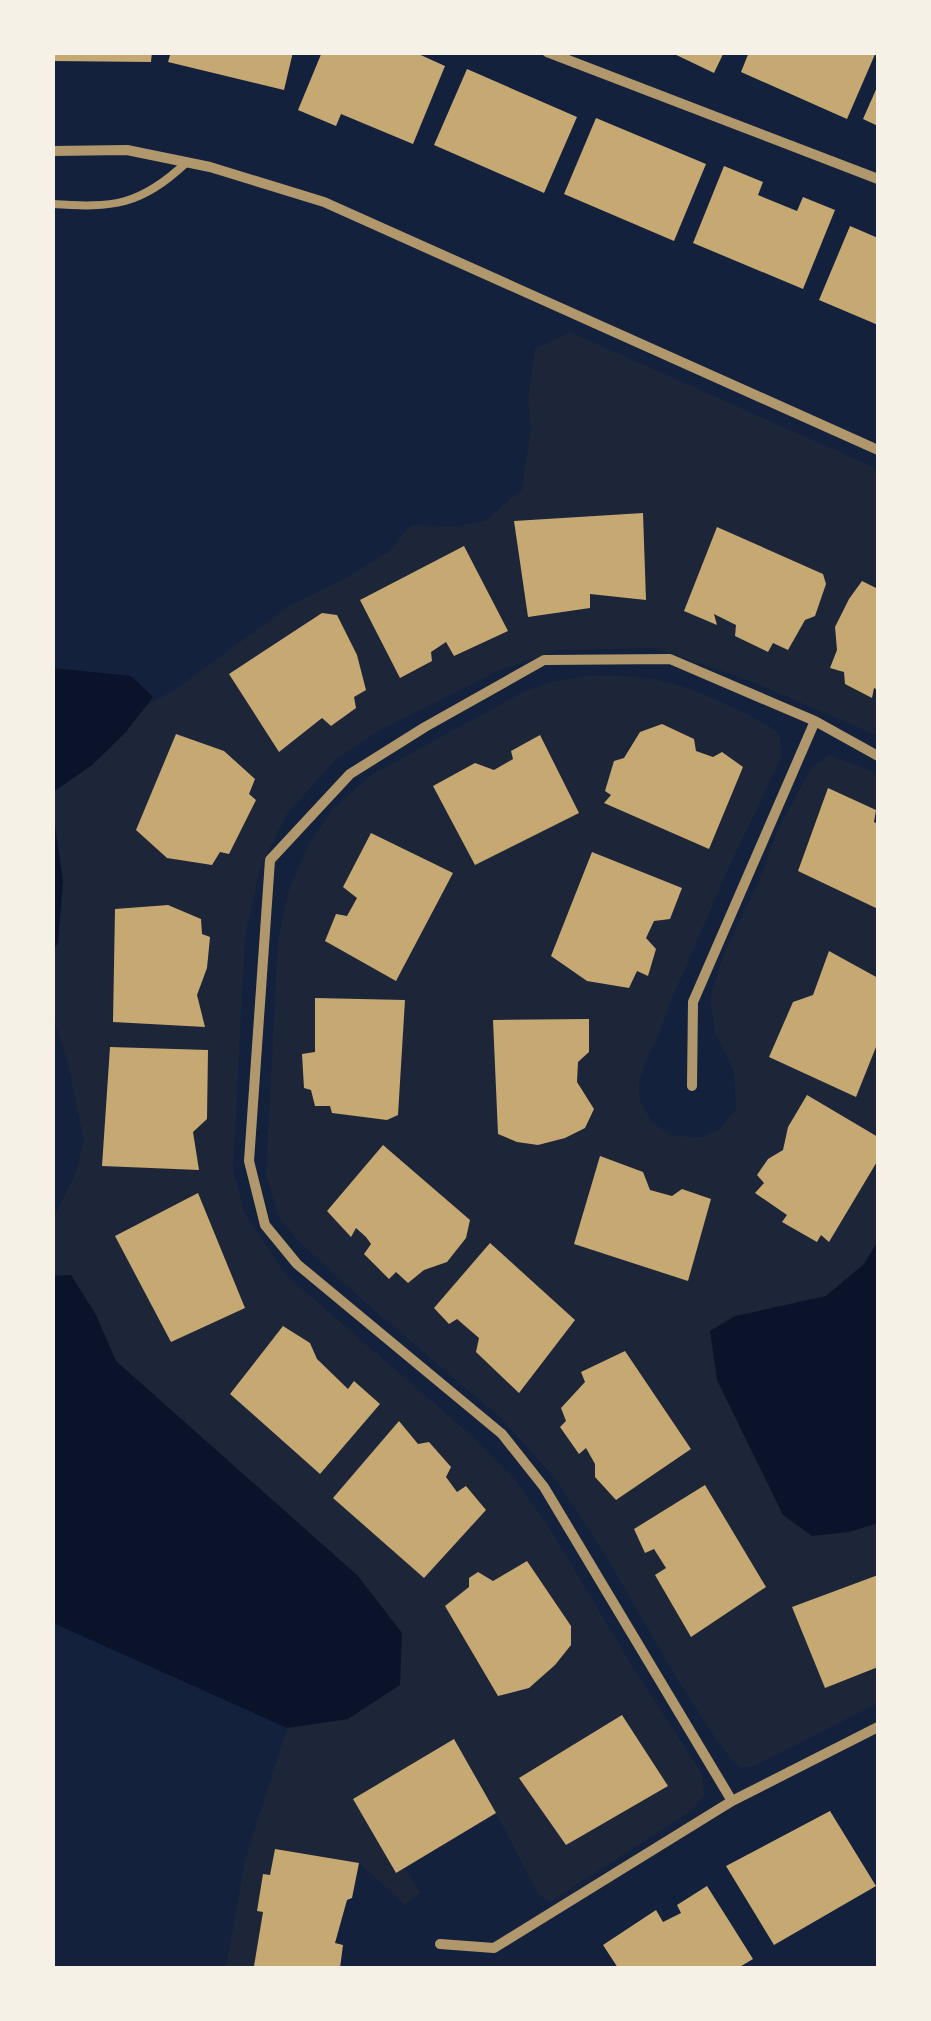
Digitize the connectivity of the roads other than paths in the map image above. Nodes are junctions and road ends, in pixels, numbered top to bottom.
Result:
1 (547, 52) edge
2 (52, 152) edge
3 (187, 162) junction
4 (878, 179) edge
5 (52, 204) edge
6 (878, 450) edge
7 (815, 721) junction
8 (878, 756) edge
9 (692, 1086) dead end
10 (878, 1727) edge
11 (732, 1801) junction
12 (440, 1944) dead end

1 - 4 street
2 - 3 street
3 - 5 lane
3 - 6 street
7 - 8 street
7 - 9 street
7 - 11 street
10 - 11 street
11 - 12 street

